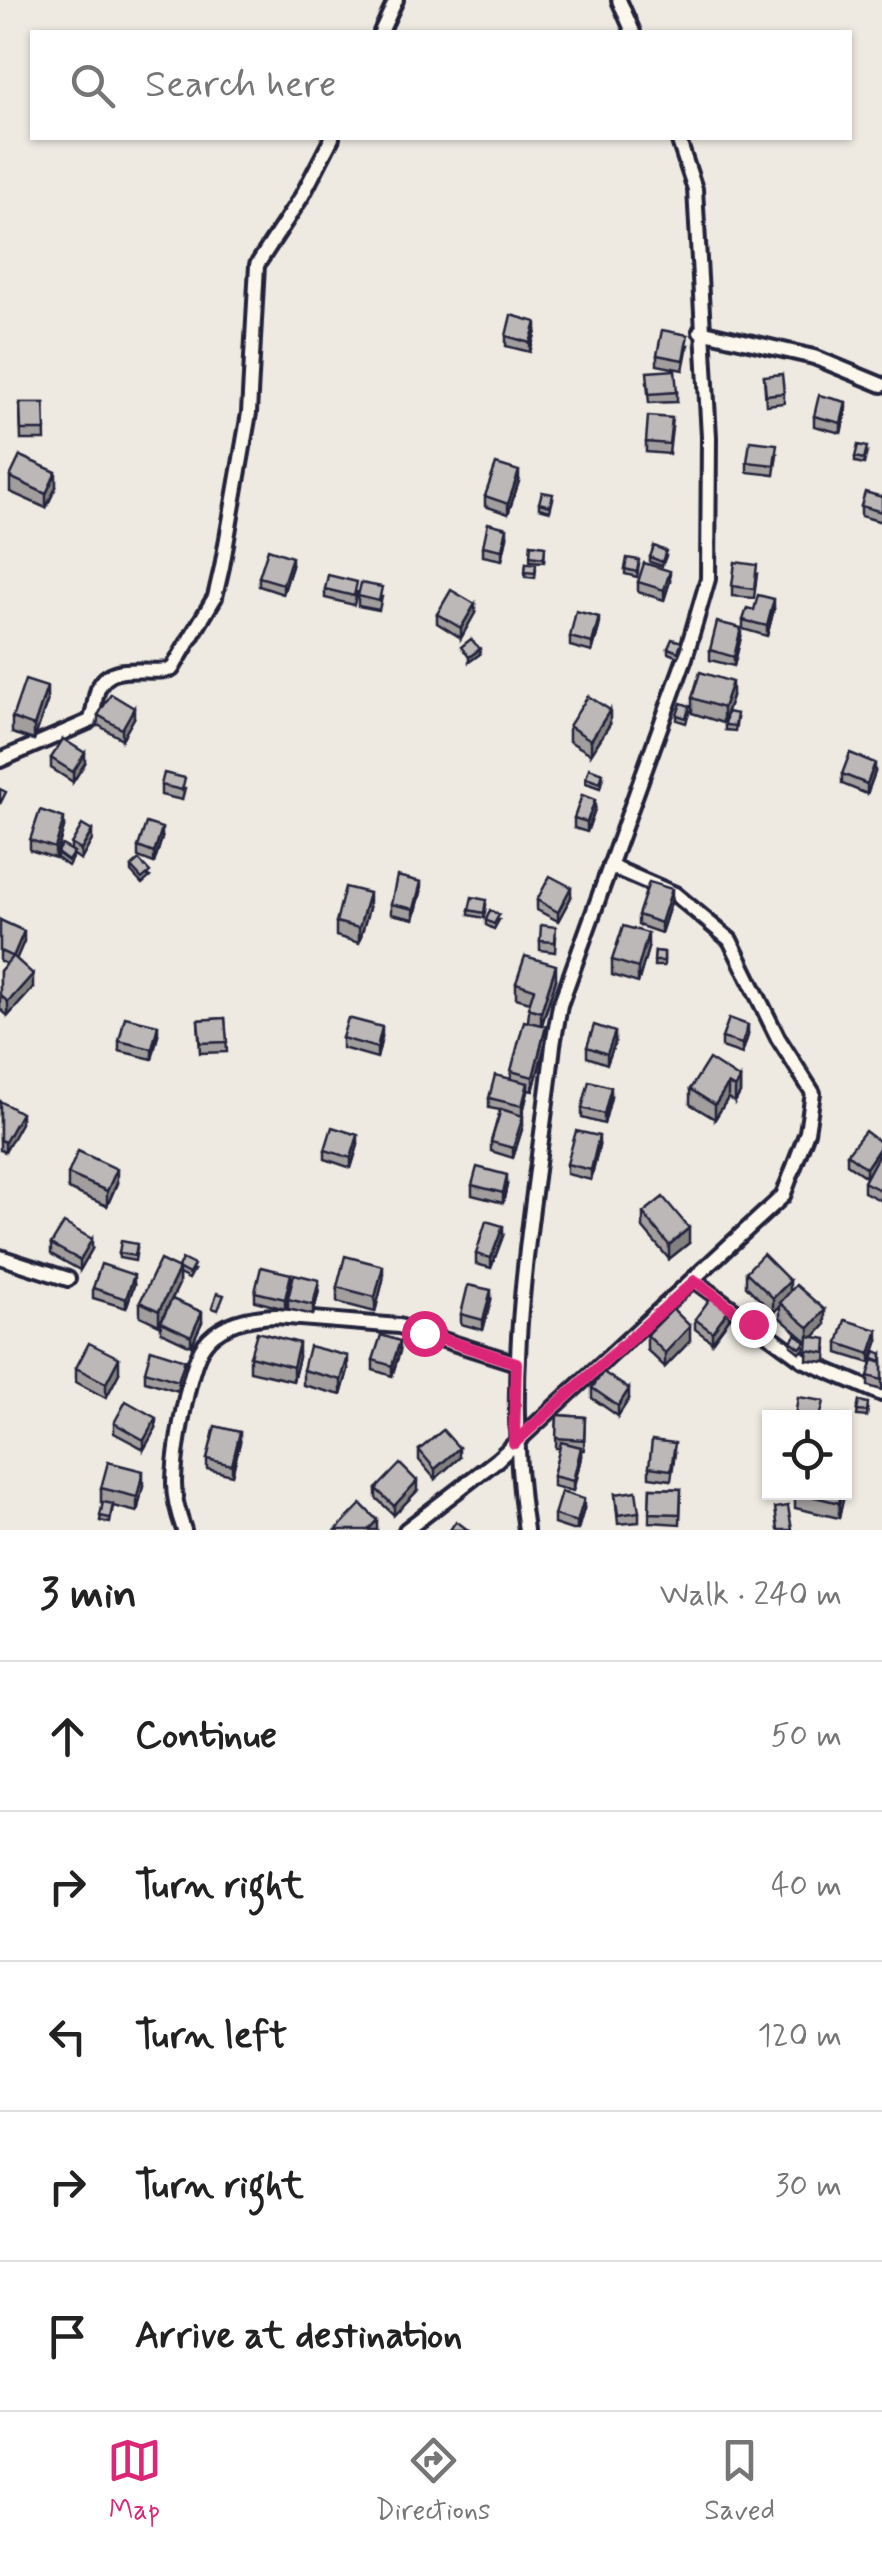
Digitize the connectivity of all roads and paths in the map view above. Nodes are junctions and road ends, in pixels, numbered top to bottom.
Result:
1 (396, 0) edge
2 (619, 0) edge
3 (382, 30) edge
4 (632, 30) edge
5 (331, 140) edge
6 (679, 140) edge
7 (700, 331) junction
8 (882, 385) edge
9 (0, 760) edge
10 (610, 866) junction
11 (0, 1256) edge
12 (68, 1279) dead end
13 (695, 1281) junction
14 (516, 1363) junction
15 (882, 1394) edge
16 (514, 1443) junction
17 (184, 1530) edge
18 (406, 1530) edge
19 (526, 1530) edge

1 - 3 street
2 - 4 street
5 - 9 street
6 - 7 street
7 - 8 street
7 - 10 street
10 - 13 street
10 - 14 street
11 - 12 street
13 - 15 street
13 - 16 street
14 - 16 street
14 - 17 street
16 - 18 street
16 - 19 street

